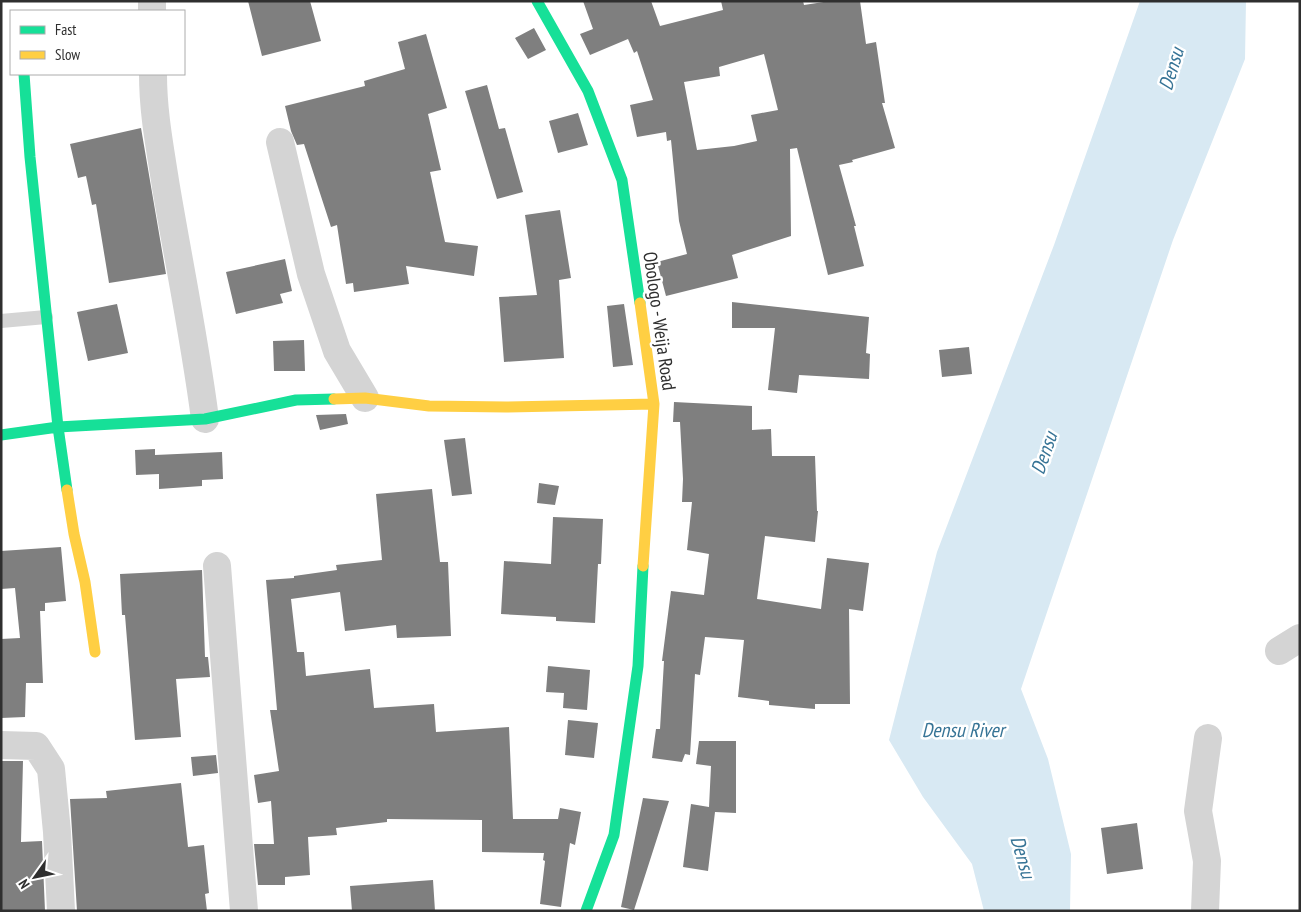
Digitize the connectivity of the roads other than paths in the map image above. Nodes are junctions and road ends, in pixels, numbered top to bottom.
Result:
1 (537, 1) edge
2 (24, 75) edge
3 (153, 75) edge
4 (280, 142) dead end
5 (46, 317) junction
6 (1, 321) edge
7 (365, 398) junction
8 (654, 404) junction
9 (206, 419) junction
10 (58, 427) junction
11 (1, 435) edge
12 (218, 566) dead end
13 (95, 652) dead end
14 (1208, 738) dead end
15 (1, 745) edge
16 (61, 911) edge
17 (244, 911) edge
18 (586, 911) edge
19 (1205, 911) edge

1 - 8 street, Obologo - Weija Road
2 - 5 street
3 - 9 street
4 - 7 street
5 - 6 lane
5 - 10 street
7 - 8 street
7 - 9 street
8 - 18 street, Obologo - Weija Road
9 - 10 street
10 - 11 street
10 - 13 street
12 - 17 street
14 - 19 street
15 - 16 street

